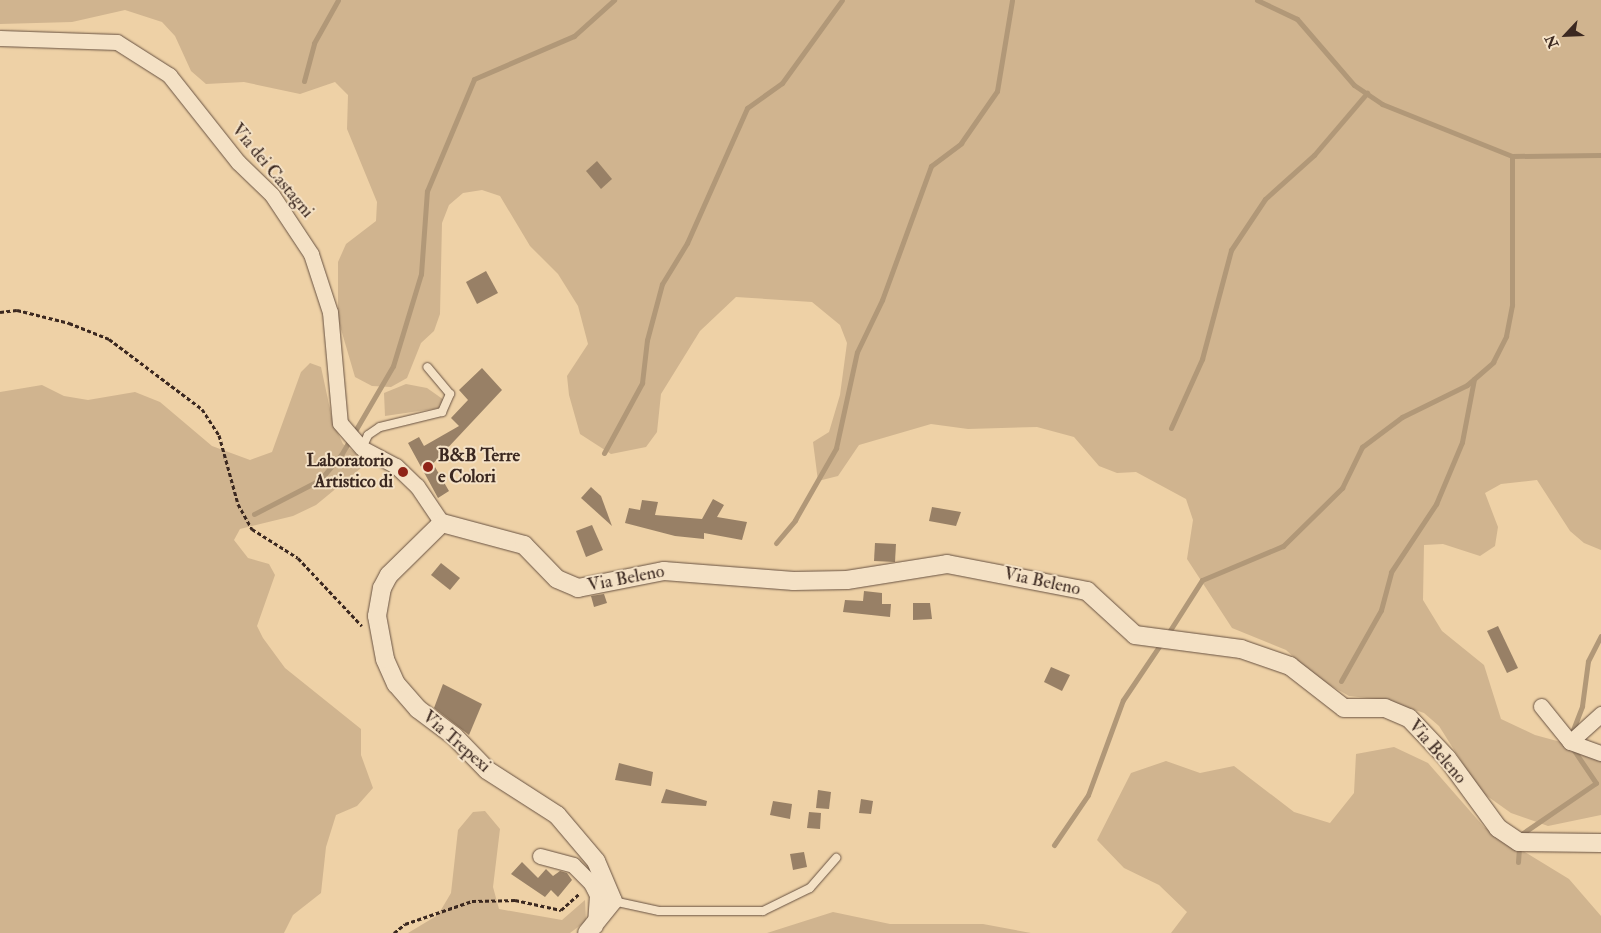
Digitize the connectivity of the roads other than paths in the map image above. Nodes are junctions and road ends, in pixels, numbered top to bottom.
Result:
1 (0, 38) edge
2 (427, 367) dead end
3 (362, 448) junction
4 (442, 523) junction
5 (1541, 706) dead end
6 (1601, 714) edge
7 (1570, 742) junction
8 (1601, 753) edge
9 (1601, 844) edge
10 (540, 856) dead end
11 (836, 858) dead end
12 (613, 901) junction
13 (591, 930) edge

1 - 3 street, Via dei Castagni
2 - 3 lane
3 - 4 street, Via dei Castagni
4 - 9 street, Via Beleno
4 - 12 street, Via Trepexi
5 - 7 street
6 - 7 street
7 - 8 street
10 - 13 street
11 - 12 lane
12 - 13 street

